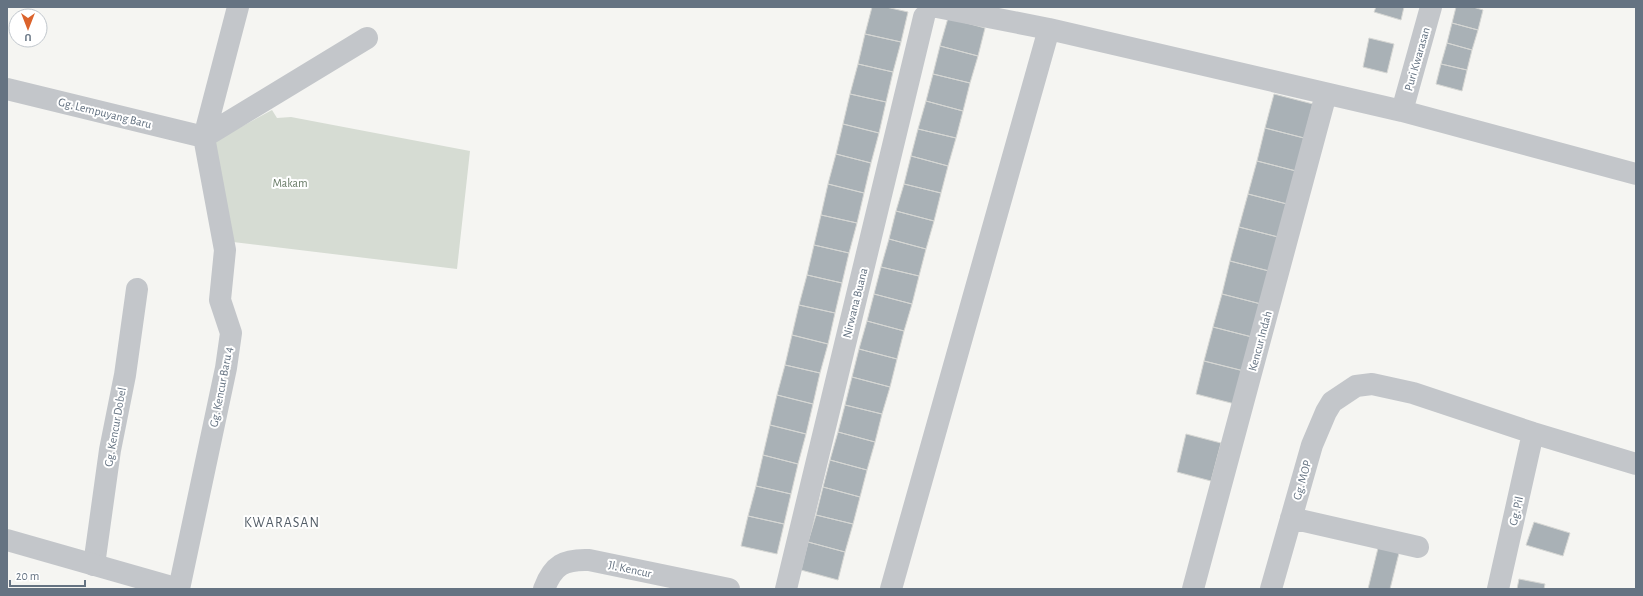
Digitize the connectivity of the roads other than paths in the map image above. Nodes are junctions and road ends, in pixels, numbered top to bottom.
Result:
1 (238, 7) edge
2 (1431, 7) edge
3 (930, 12) edge
4 (1049, 29) junction
5 (367, 38) dead end
6 (7, 89) edge
7 (1326, 94) junction
8 (1402, 111) junction
9 (204, 137) junction
10 (1636, 174) edge
11 (137, 290) dead end
12 (1533, 433) junction
13 (1636, 464) edge
14 (1291, 518) junction
15 (7, 540) edge
16 (1418, 547) dead end
17 (94, 565) junction
18 (179, 589) edge
19 (544, 589) edge
20 (729, 589) edge
21 (786, 589) edge
22 (892, 589) edge
23 (1193, 589) edge
24 (1271, 589) edge
25 (1498, 589) edge

1 - 9 street
2 - 8 street, Puri Kwarasan
3 - 4 street
3 - 21 street, Nirwana Buana
4 - 7 street
4 - 22 street
5 - 9 street
6 - 9 street, Gg. Lempuyang Baru
7 - 8 street
7 - 23 street, Kencur Indah
8 - 10 street
9 - 18 street, Gg. Kencur Baru 4
11 - 17 street, Gg. Kencur Dobel
12 - 13 street
12 - 14 street, Gg. MOP
12 - 25 street, Gg. Pil
14 - 16 street
14 - 24 street, Gg. MOP
15 - 17 street
17 - 18 street
19 - 20 street, Jl. Kencur

